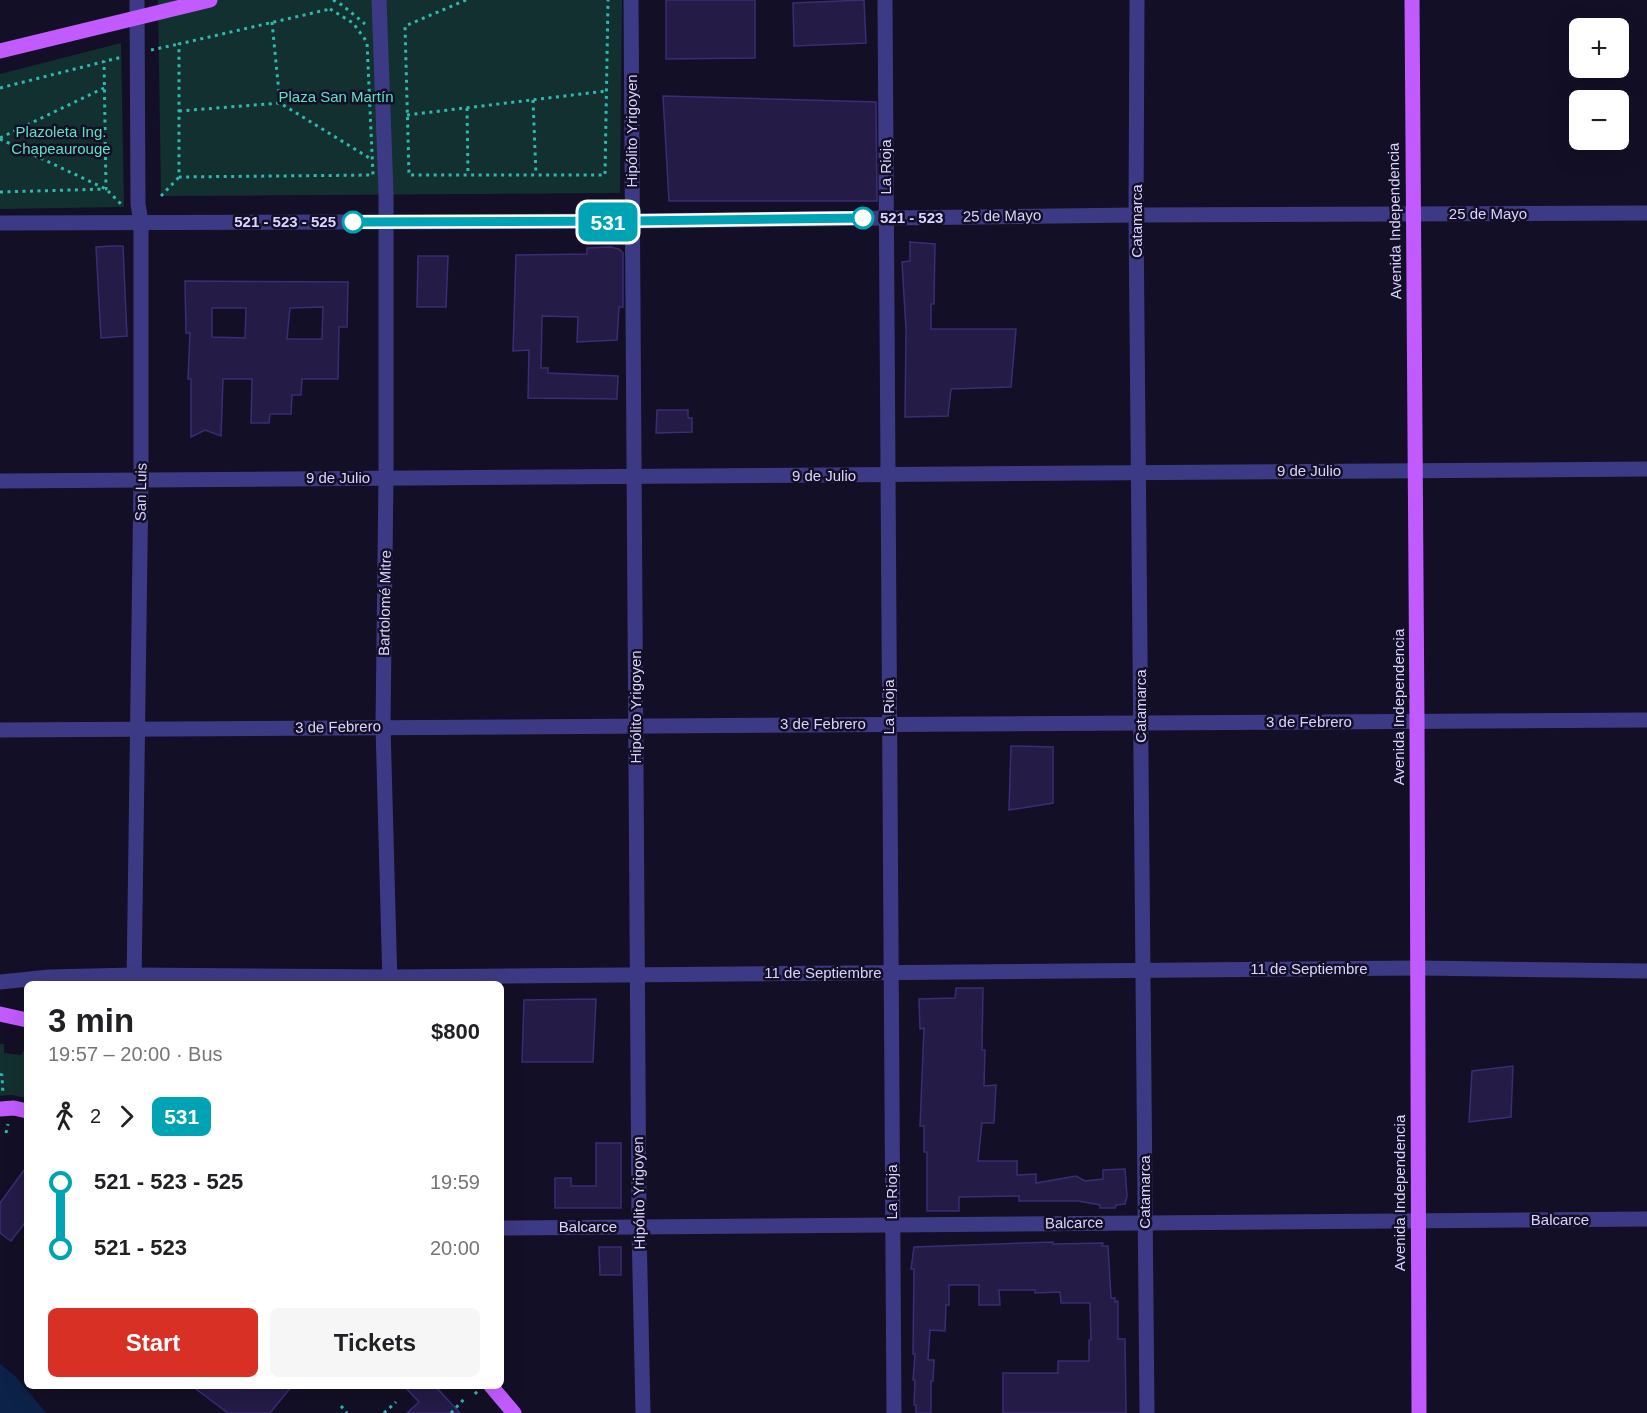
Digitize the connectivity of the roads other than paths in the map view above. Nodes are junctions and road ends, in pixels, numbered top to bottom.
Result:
1 (137, 0) edge
2 (210, 0) edge
3 (379, 0) edge
4 (632, 0) edge
5 (885, 0) edge
6 (1137, 0) edge
7 (1412, 0) edge
8 (137, 17) junction
9 (0, 51) edge
10 (1647, 213) edge
11 (1412, 214) junction
12 (1136, 215) junction
13 (886, 218) junction
14 (633, 221) junction
15 (141, 222) junction
16 (386, 222) junction
17 (0, 223) edge
18 (1647, 469) edge
19 (1416, 471) junction
20 (1140, 472) junction
21 (888, 476) junction
22 (386, 477) junction
23 (634, 477) junction
24 (141, 479) junction
25 (0, 481) edge
26 (1647, 720) edge
27 (1417, 721) junction
28 (1142, 723) junction
29 (890, 724) junction
30 (636, 725) junction
31 (383, 726) junction
32 (0, 729) edge
33 (137, 729) junction
34 (1418, 968) junction
35 (1143, 969) junction
36 (1647, 971) edge
37 (891, 973) junction
38 (637, 974) junction
39 (134, 979) edge
40 (390, 981) edge
41 (0, 982) edge
42 (0, 1014) edge
43 (24, 1019) edge
44 (2, 1102) edge
45 (24, 1110) edge
46 (1647, 1219) edge
47 (1418, 1220) junction
48 (1145, 1223) junction
49 (892, 1225) junction
50 (639, 1227) junction
51 (504, 1228) edge
52 (494, 1389) edge
53 (514, 1413) edge
54 (643, 1413) edge
55 (894, 1413) edge
56 (1147, 1413) edge
57 (1419, 1413) edge

1 - 8 street, San Luis
2 - 8 main road
3 - 16 street, Bartolomé Mitre
4 - 14 street, Hipólito Yrigoyen
5 - 13 street, La Rioja
6 - 12 street, Catamarca
7 - 11 main road, Avenida Independencia
8 - 9 main road
8 - 15 street, San Luis
10 - 11 street, 25 de Mayo
11 - 12 street, 25 de Mayo
11 - 19 main road, Avenida Independencia
12 - 13 street, 25 de Mayo
12 - 20 street, Catamarca
13 - 14 street, 25 de Mayo
13 - 21 street, La Rioja
14 - 16 street, 25 de Mayo
14 - 23 street, Hipólito Yrigoyen
15 - 16 street, 25 de Mayo
15 - 17 street, 25 de Mayo
15 - 24 street, San Luis
16 - 22 street, Bartolomé Mitre
18 - 19 street, 9 de Julio
19 - 20 street, 9 de Julio
19 - 27 main road, Avenida Independencia
20 - 21 street, 9 de Julio
20 - 28 street, Catamarca
21 - 23 street, 9 de Julio
21 - 29 street, La Rioja
22 - 23 street, 9 de Julio
22 - 24 street, 9 de Julio
22 - 31 street, Bartolomé Mitre
23 - 30 street, Hipólito Yrigoyen
24 - 25 street, 9 de Julio
24 - 33 street, San Luis
26 - 27 street, 3 de Febrero
27 - 28 street, 3 de Febrero
27 - 34 main road, Avenida Independencia
28 - 29 street, 3 de Febrero
28 - 35 street, Catamarca
29 - 30 street, 3 de Febrero
29 - 37 street, La Rioja
30 - 31 street, 3 de Febrero
30 - 38 street, Hipólito Yrigoyen
31 - 33 street, 3 de Febrero
31 - 40 street, Bartolomé Mitre
32 - 33 street, 3 de Febrero
33 - 39 street, San Luis
34 - 35 street, 11 de Septiembre
34 - 36 street, 11 de Septiembre
34 - 47 main road, Avenida Independencia
35 - 37 street, 11 de Septiembre
35 - 48 street, Catamarca
37 - 38 street, 11 de Septiembre
37 - 49 street, La Rioja
38 - 40 street, 11 de Septiembre
38 - 50 street, Hipólito Yrigoyen
39 - 40 street, 11 de Septiembre
39 - 41 street, 11 de Septiembre
42 - 43 main road
44 - 45 main road
46 - 47 street, Balcarce
47 - 48 street, Balcarce
47 - 57 main road, Avenida Independencia
48 - 49 street, Balcarce
48 - 56 street, Catamarca
49 - 50 street, Balcarce
49 - 55 street, La Rioja
50 - 51 street, Balcarce
50 - 54 street, Hipólito Yrigoyen
52 - 53 main road

